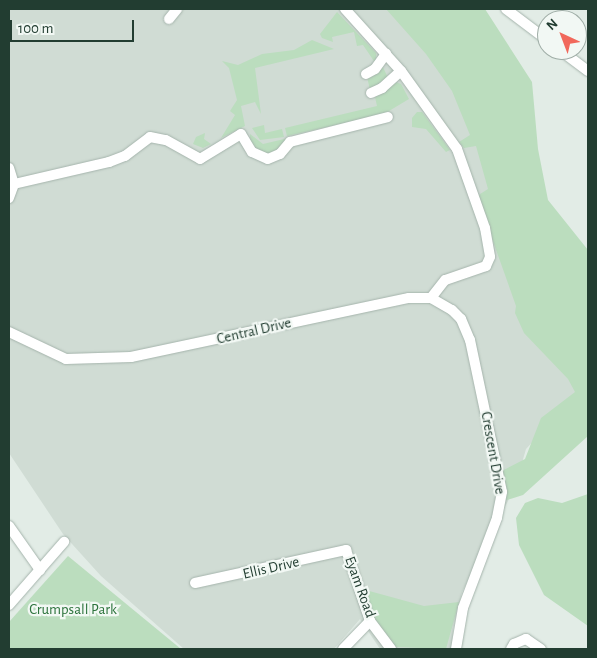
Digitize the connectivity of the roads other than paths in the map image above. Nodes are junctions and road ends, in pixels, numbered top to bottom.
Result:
1 (177, 9) edge
2 (345, 9) edge
3 (506, 9) edge
4 (169, 19) dead end
5 (537, 32) edge
6 (386, 54) junction
7 (574, 60) edge
8 (588, 70) edge
9 (400, 71) junction
10 (366, 74) dead end
11 (370, 93) dead end
12 (388, 117) dead end
13 (9, 168) edge
14 (14, 184) junction
15 (9, 198) edge
16 (431, 298) junction
17 (9, 332) edge
18 (9, 526) edge
19 (64, 542) dead end
20 (346, 550) joint
21 (40, 570) junction
22 (195, 583) dead end
23 (9, 605) edge
24 (370, 621) junction
25 (343, 649) edge
26 (391, 649) edge
27 (456, 649) edge
28 (511, 649) edge
29 (541, 649) edge

1 - 4 street
2 - 6 street
3 - 5 street
6 - 9 street
6 - 10 street
7 - 8 street
9 - 11 street
9 - 16 street
12 - 14 street
13 - 14 street
14 - 15 street
16 - 17 street, Central Drive
16 - 27 street, Crescent Drive
18 - 21 street
19 - 21 street
20 - 22 street, Ellis Drive
20 - 24 street, Eyam Road
21 - 23 street
24 - 25 street
24 - 26 street, Eyam Road
28 - 29 street

